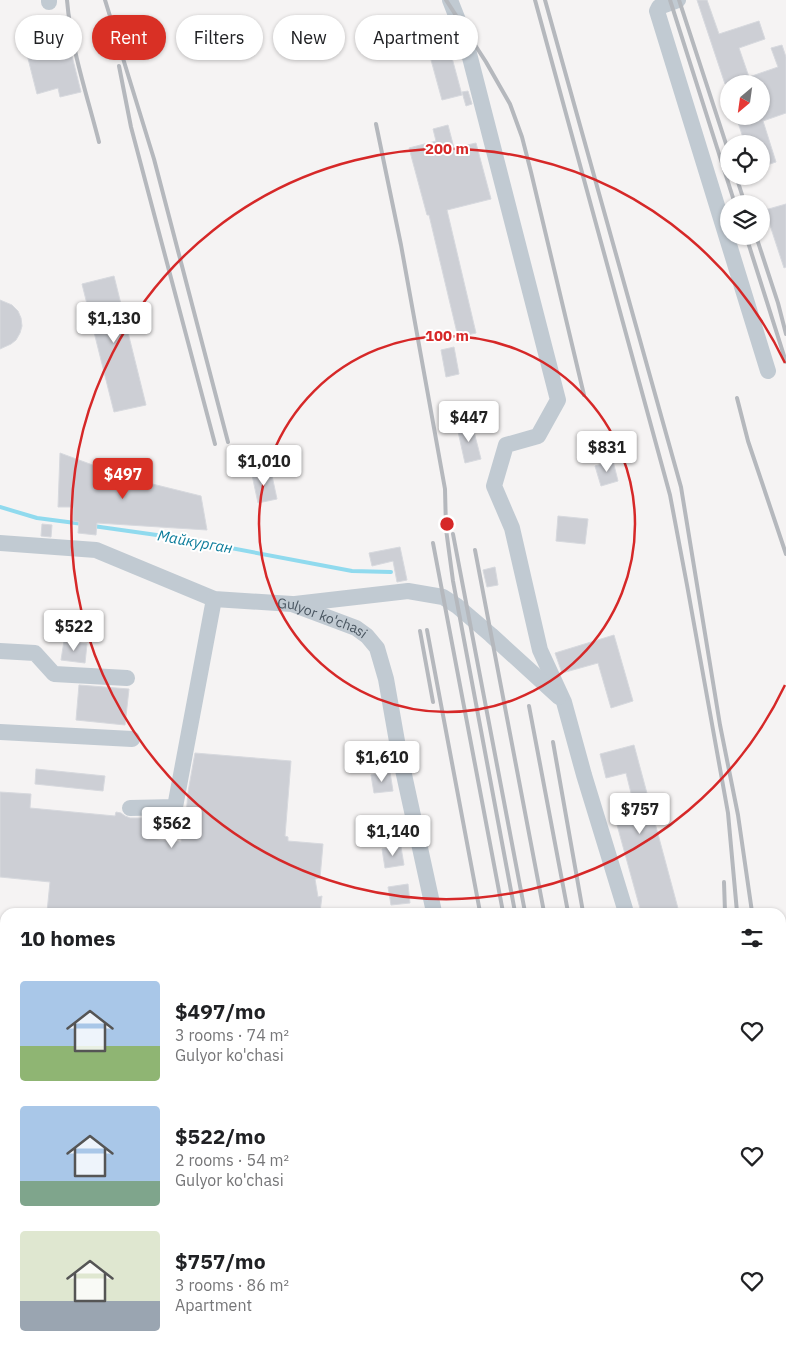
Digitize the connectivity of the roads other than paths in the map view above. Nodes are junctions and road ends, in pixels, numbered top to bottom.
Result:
1 (450, 0) edge
2 (678, 0) edge
3 (768, 371) dead end
4 (0, 543) edge
5 (214, 599) junction
6 (292, 604) junction
7 (0, 651) edge
8 (127, 678) dead end
9 (564, 702) junction
10 (0, 732) edge
11 (132, 739) dead end
12 (130, 808) dead end
13 (433, 908) edge
14 (625, 908) edge

1 - 9 street
2 - 3 street
4 - 5 street, Gulyor ko'chasi
5 - 6 street, Gulyor ko'chasi
5 - 12 street
6 - 9 street
6 - 13 street, Gulyor ko'chasi
7 - 8 street
9 - 14 street
10 - 11 street

